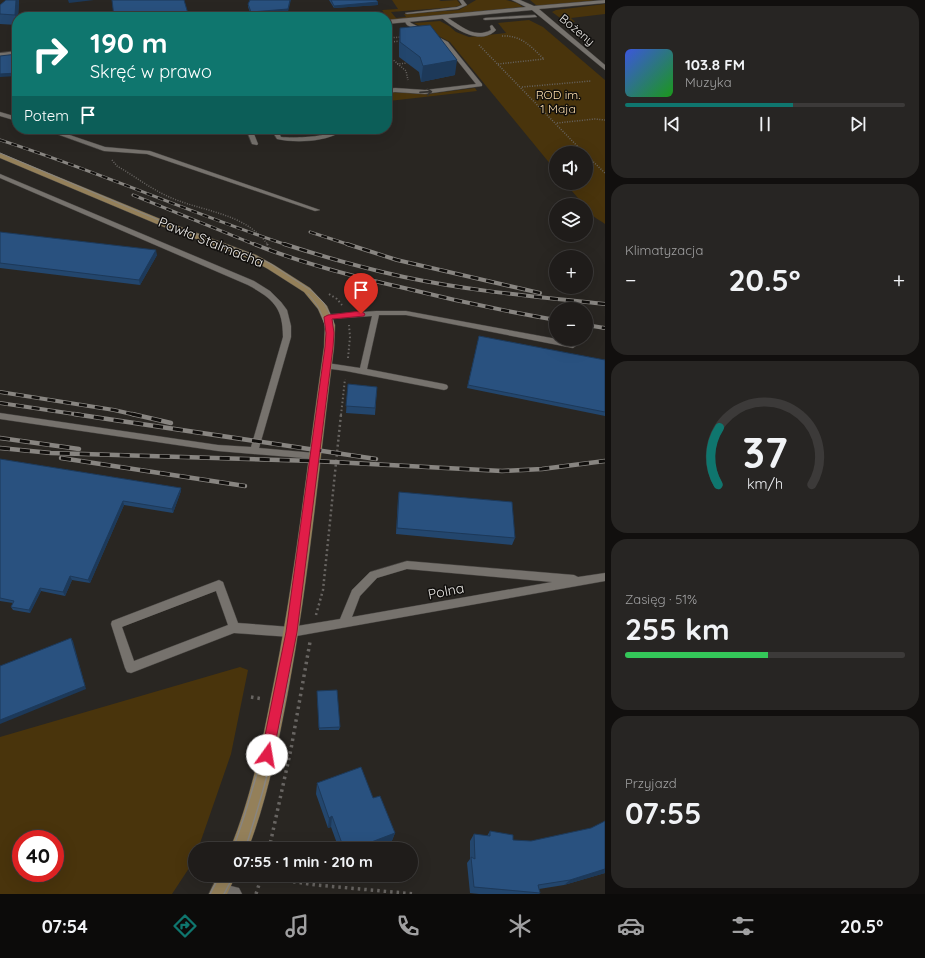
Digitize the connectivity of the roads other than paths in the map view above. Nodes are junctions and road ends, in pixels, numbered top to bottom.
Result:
1 (515, 0) edge
2 (464, 1) edge
3 (605, 1) edge
4 (523, 2) edge
5 (534, 8) junction
6 (407, 13) dead end
7 (480, 14) junction
8 (535, 16) dead end
9 (444, 18) junction
10 (406, 21) junction
11 (392, 22) edge
12 (492, 26) dead end
13 (0, 51) edge
14 (12, 52) edge
15 (12, 53) edge
16 (0, 55) edge
17 (605, 68) edge
18 (392, 91) edge
19 (0, 114) edge
20 (12, 118) edge
21 (60, 134) edge
22 (252, 134) edge
23 (277, 134) edge
24 (332, 134) edge
25 (255, 144) dead end
26 (0, 155) edge
27 (0, 176) edge
28 (317, 210) dead end
29 (376, 313) junction
30 (328, 317) junction
31 (549, 340) edge
32 (326, 366) junction
33 (363, 371) junction
34 (444, 387) dead end
35 (0, 416) edge
36 (254, 451) junction
37 (315, 456) junction
38 (605, 577) edge
39 (587, 580) junction
40 (343, 624) junction
41 (234, 628) junction
42 (291, 632) junction
43 (241, 842) edge
44 (225, 882) edge
45 (222, 894) edge

1 - 4 street, Bożeny
2 - 6 lane
3 - 5 street
4 - 5 street, Bożeny
5 - 7 street
5 - 17 street, Bożeny
7 - 8 lane
7 - 9 street
9 - 10 street
9 - 12 lane
10 - 11 street
18 -> 10 lane
13 - 14 street
15 - 16 street
19 - 20 lane
21 - 28 lane
22 - 25 lane
23 - 24 lane
26 - 30 street, Pawła Stalmacha
27 - 36 lane
29 - 30 lane
29 - 31 lane
29 - 33 lane
30 - 32 street, Pawła Stalmacha
32 - 33 lane
32 - 37 street, Pawła Stalmacha
33 - 34 lane
35 - 36 lane
36 - 37 lane
37 - 42 street, Pawła Stalmacha
38 - 39 lane, Polna
39 - 40 lane, Polna
39 - 40 lane
40 - 42 lane, Polna
41 - 41 lane
41 - 42 lane, Polna
42 - 43 street, Pawła Stalmacha
44 - 45 street

